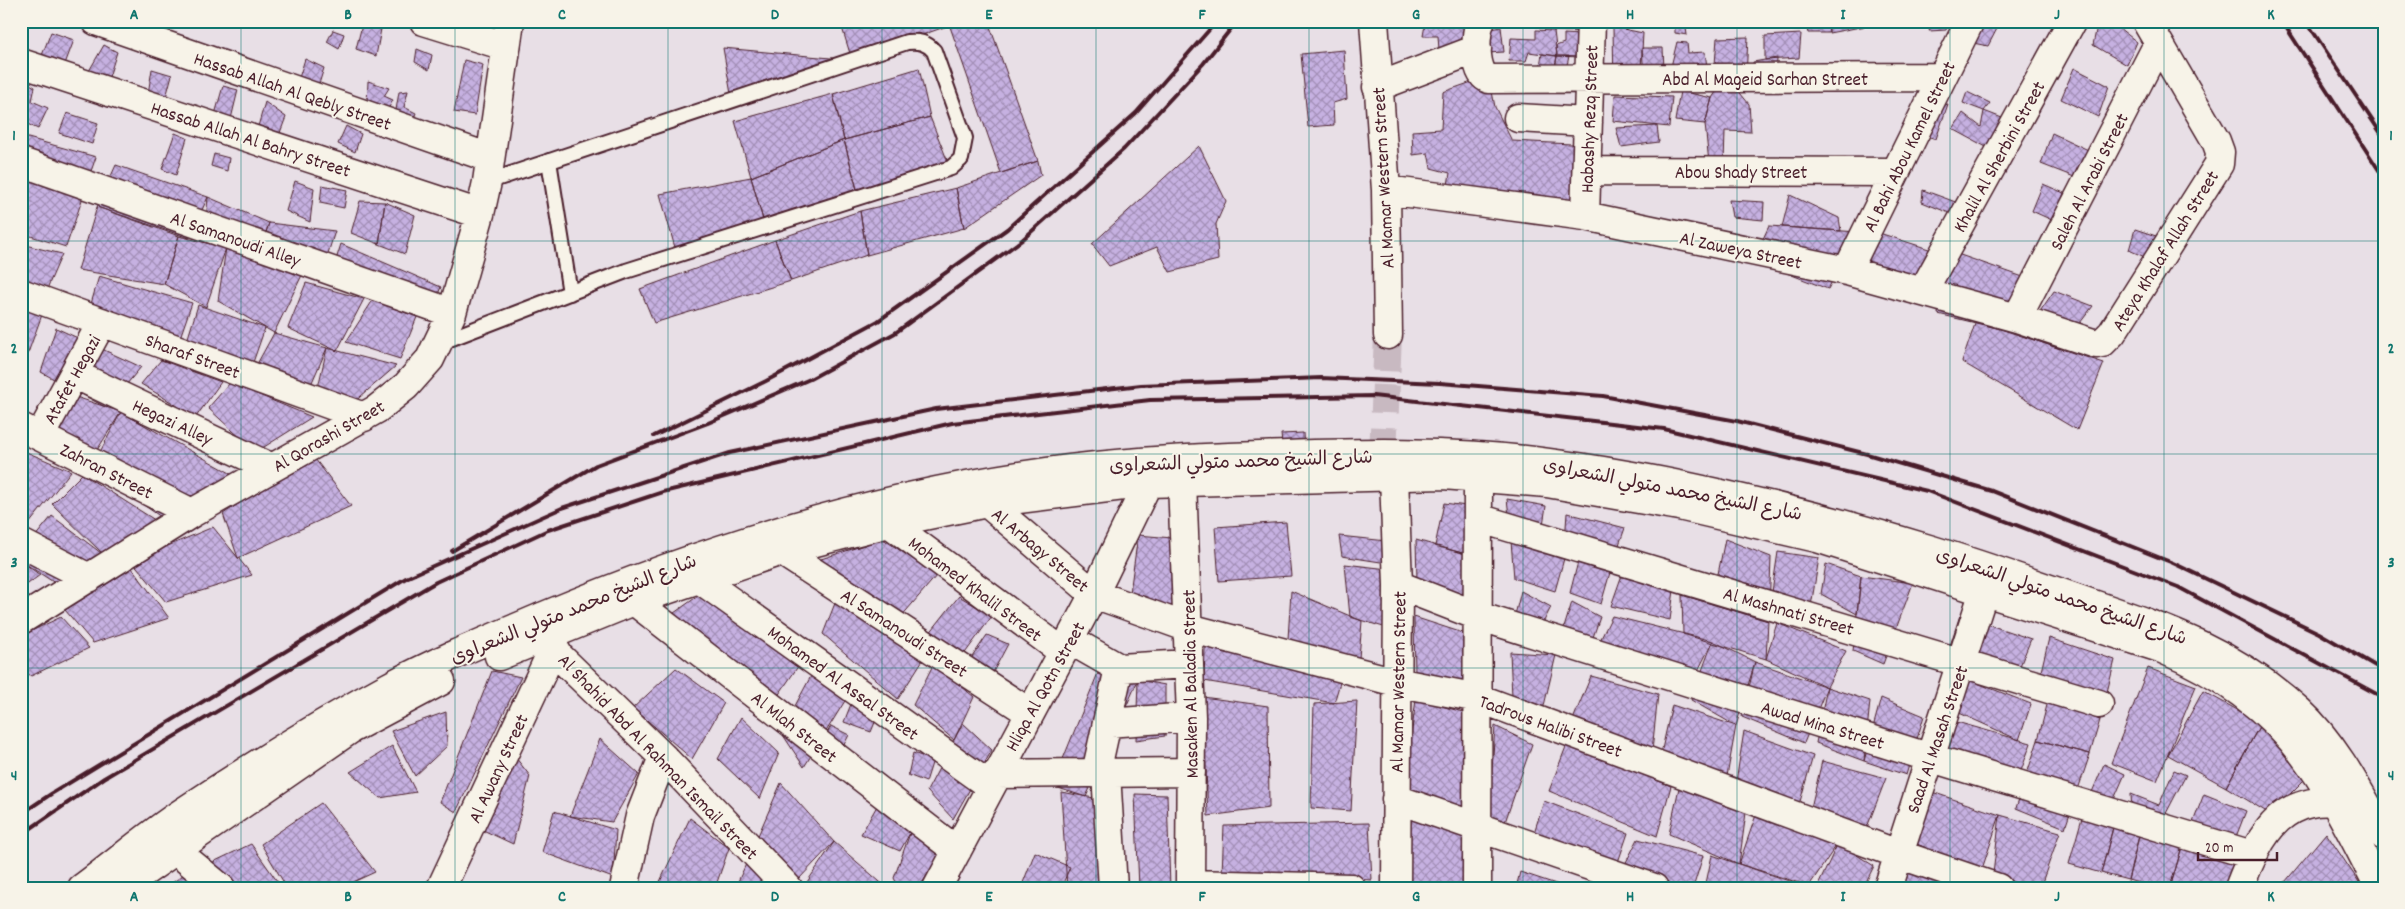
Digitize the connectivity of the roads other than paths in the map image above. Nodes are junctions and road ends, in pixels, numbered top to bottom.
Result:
1 (96, 21) edge
2 (424, 21) edge
3 (1374, 21) edge
4 (1481, 21) edge
5 (1592, 21) edge
6 (1970, 21) edge
7 (2072, 21) edge
8 (2152, 32) edge
9 (507, 34) edge
10 (1477, 48) junction
11 (21, 63) edge
12 (1941, 77) junction
13 (1590, 78) junction
14 (1377, 87) junction
15 (1518, 118) dead end
16 (1588, 122) junction
17 (549, 161) junction
18 (21, 162) edge
19 (488, 170) junction
20 (1587, 170) junction
21 (1895, 172) junction
22 (1386, 190) junction
23 (480, 214) junction
24 (1585, 216) junction
25 (1847, 271) junction
26 (1923, 291) junction
27 (21, 293) edge
28 (570, 293) junction
29 (452, 313) junction
30 (2017, 318) junction
31 (102, 322) junction
32 (1388, 335) tunnel mouth
33 (2090, 343) joint
34 (437, 344) junction
35 (74, 374) junction
36 (364, 418) junction
37 (31, 432) edge
38 (272, 468) junction
39 (1394, 476) junction
40 (1478, 476) junction
41 (1182, 481) junction
42 (1148, 483) junction
43 (987, 503) junction
44 (192, 513) junction
45 (1478, 518) junction
46 (889, 523) junction
47 (21, 543) edge
48 (781, 551) junction
49 (89, 578) junction
50 (698, 578) junction
51 (1398, 584) junction
52 (1984, 590) junction
53 (1094, 594) junction
54 (634, 601) junction
55 (1478, 616) junction
56 (21, 620) edge
57 (1188, 628) junction
58 (548, 634) junction
59 (1066, 646) junction
60 (1962, 661) junction
61 (1189, 664) junction
62 (1118, 668) junction
63 (1396, 682) junction
64 (1478, 698) junction
65 (2099, 704) dead end
66 (1030, 713) junction
67 (1191, 717) junction
68 (1107, 723) junction
69 (663, 757) junction
70 (1928, 757) junction
71 (1192, 772) junction
72 (1101, 773) junction
73 (993, 780) junction
74 (1396, 799) junction
75 (2332, 800) junction
76 (2376, 811) edge
77 (1477, 829) junction
78 (2384, 836) edge
79 (176, 850) junction
80 (956, 851) junction
81 (1898, 854) junction
82 (2252, 855) junction
83 (1190, 886) edge
84 (82, 888) edge
85 (121, 888) edge
86 (221, 888) edge
87 (441, 888) edge
88 (624, 888) edge
89 (788, 888) edge
90 (937, 888) edge
91 (1113, 888) edge
92 (1351, 888) edge
93 (1396, 888) edge
94 (1477, 888) edge
95 (1654, 888) edge
96 (1888, 888) edge
97 (1998, 888) edge
98 (2239, 888) edge
99 (2380, 888) edge

1 - 19 street, Hassab Allah Al Qebly Street
2 - 9 street
3 - 14 street, Al Mamar Western Street
4 - 10 street
5 - 13 street, Habashy Rezq Street
6 - 12 street, Al Bahi Abou Kamel Street
7 - 26 street, Khalil Al Sherbini Street
8 - 30 street, Saleh Al Arabi Street
8 - 33 street, Ateya Khalaf Allah Street
9 - 19 street, Al Qorashi Street
10 - 13 street, Abd Al Mageid Sarhan Street
10 - 14 street
11 - 23 street, Hassab Allah Al Bahry Street
12 - 13 street, Abd Al Mageid Sarhan Street
12 - 21 street, Al Bahi Abou Kamel Street
13 - 16 street, Habashy Rezq Street
14 - 22 street, Al Mamar Western Street
15 - 16 street
16 - 20 street, Habashy Rezq Street
17 - 19 lane
17 - 28 lane
17 - 28 lane
18 - 29 street, Al Samanoudi Alley
19 - 23 street, Al Qorashi Street
20 - 21 street, Abou Shady Street
20 - 24 street, Habashy Rezq Street
21 - 25 street, Al Bahi Abou Kamel Street
22 - 24 street, Al Zaweya Street
22 - 32 street, Al Mamar Western Street
23 - 29 street, Al Qorashi Street
24 - 25 street, Al Zaweya Street
25 - 26 street, Al Zaweya Street
26 - 30 street, Al Zaweya Street
27 - 31 street, Sharaf Street
28 - 34 lane
29 - 34 street, Al Qorashi Street
30 - 33 street, Al Zaweya Street
31 - 35 street, Atafet Hegazi
31 - 36 street, Sharaf Street
34 - 36 street, Al Qorashi Street
35 - 37 street, Atafet Hegazi
35 - 38 street, Hegazi Alley
36 - 38 street, Al Qorashi Street
37 - 44 street, Zahran Street
38 - 44 street, Al Qorashi Street
39 - 40 street, شارع الشيخ محمد متولي الشعراوى
39 - 41 street, شارع الشيخ محمد متولي الشعراوى
39 - 51 street, Al Mamar Western Street
40 - 45 street
40 - 52 street, شارع الشيخ محمد متولي الشعراوى
41 - 42 street, شارع الشيخ محمد متولي الشعراوى
41 - 57 street, Masaken Al Baladia Street
42 - 43 street, شارع الشيخ محمد متولي الشعراوى
42 - 53 street, Hliqa Al Qotn Street
43 - 46 street, شارع الشيخ محمد متولي الشعراوى
43 - 53 street, Al Arbagy Street
44 - 49 street, Al Qorashi Street
45 - 55 street
45 - 60 street, Al Mashnati Street
46 - 48 street, شارع الشيخ محمد متولي الشعراوى
46 - 59 street, Mohamed Khalil Street
47 - 49 street
48 - 50 street, شارع الشيخ محمد متولي الشعراوى
48 - 66 street, Al Samanoudi Street
49 - 56 street, Al Qorashi Street
50 - 54 street, شارع الشيخ محمد متولي الشعراوى
50 - 73 street, Mohamed Al Assal Street
51 - 55 street, Awad Mina Street
51 - 63 street, Al Mamar Western Street
52 - 60 street, Saad Al Masah Street
52 - 75 street, شارع الشيخ محمد متولي الشعراوى
53 - 57 street, Tadrous Halibi Street
53 - 59 street, Hliqa Al Qotn Street
54 - 58 street, شارع الشيخ محمد متولي الشعراوى
54 - 80 street, Al Mlah Street
55 - 64 street
55 - 70 street, Awad Mina Street
57 - 61 street, Masaken Al Baladia Street
57 - 63 street, Tadrous Halibi Street
58 - 69 street, Al Shahid Abd Al Rahman Ismail Street
58 - 76 street, شارع الشيخ محمد متولي الشعراوى
58 - 79 street, شارع الشيخ محمد متولي الشعراوى
58 - 84 street, شارع الشيخ محمد متولي الشعراوى
58 - 87 street, Al Awany Street
59 - 62 street, Mohamed Khalil Street
59 - 66 street, Hliqa Al Qotn Street
60 - 65 street, Al Mashnati Street
60 - 70 street, Saad Al Masah Street
61 - 62 street
61 - 67 street, Masaken Al Baladia Street
62 - 68 street
63 - 64 street, Tadrous Halibi Street
63 - 74 street, Al Mamar Western Street
64 - 77 street
64 - 81 street, Tadrous Halibi Street
66 - 73 street, Hliqa Al Qotn Street
67 - 68 street
67 - 71 street, Masaken Al Baladia Street
68 - 72 street
69 - 88 street
69 - 89 street, Al Shahid Abd Al Rahman Ismail Street
70 - 81 street, Saad Al Masah Street
70 - 82 street, Awad Mina Street
71 - 72 street
71 - 83 street, Masaken Al Baladia Street
72 - 73 street
72 - 91 street
73 - 80 street, Hliqa Al Qotn Street
74 - 77 street
74 - 93 street, Al Mamar Western Street
75 - 76 street
75 - 82 street
75 - 99 street, شارع الشيخ محمد متولي الشعراوى
76 - 78 street, شارع الشيخ محمد متولي الشعراوى
77 - 94 street
77 - 95 street
79 - 85 street, شارع الشيخ محمد متولي الشعراوى
79 - 86 street
80 - 90 street, Hliqa Al Qotn Street
81 - 96 street, Saad Al Masah Street
81 - 97 street, Tadrous Halibi Street
82 - 98 street
83 - 92 street

